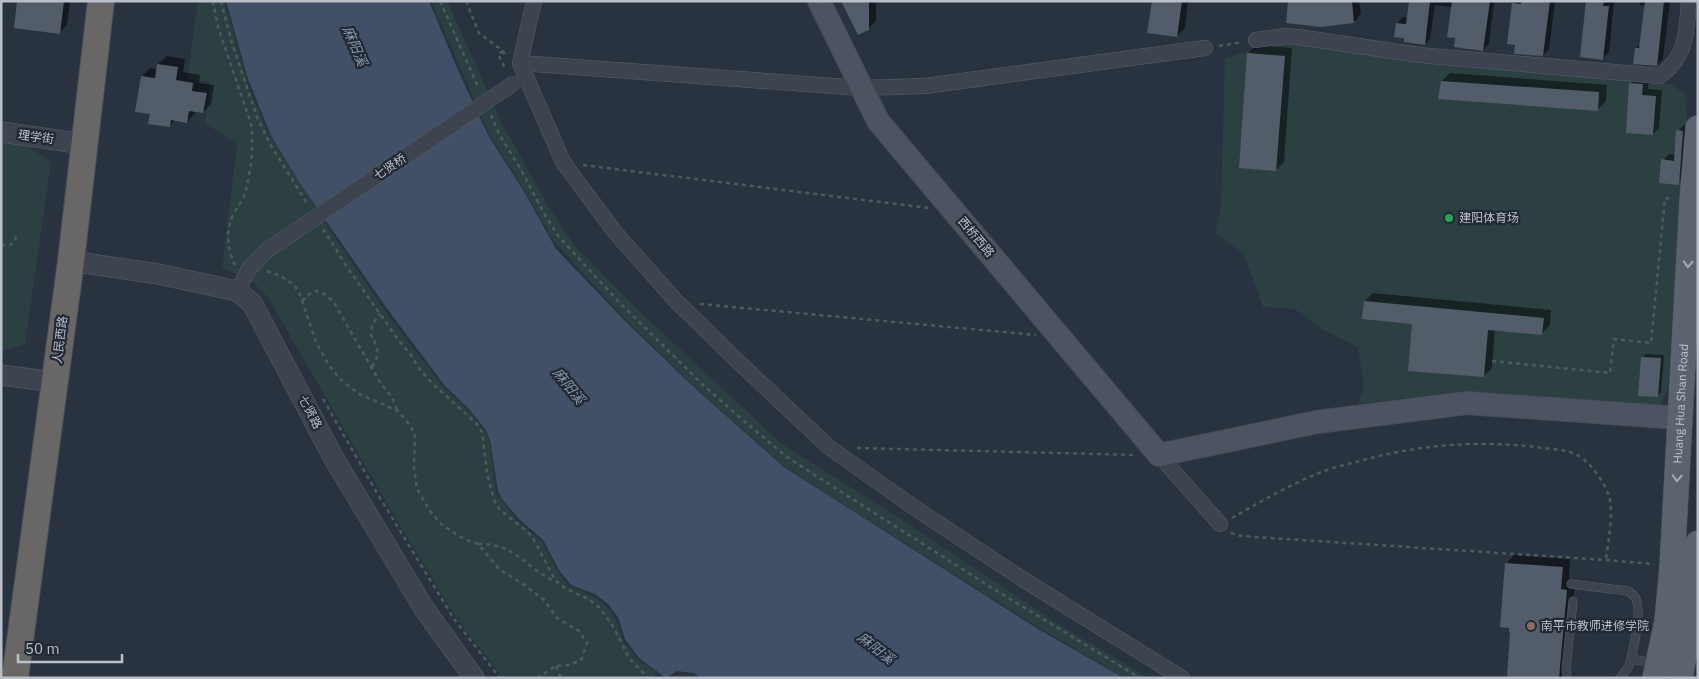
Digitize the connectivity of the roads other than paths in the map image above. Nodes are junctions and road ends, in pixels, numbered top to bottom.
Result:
1 (85, 1) edge
2 (101, 1) edge
3 (534, 1) edge
4 (819, 1) edge
5 (1689, 1) edge
6 (1256, 40) road end
7 (1205, 48) road end
8 (520, 63) junction
9 (514, 84) dead end
10 (861, 88) junction
11 (1698, 128) edge
12 (1, 132) edge
13 (70, 142) junction
14 (71, 261) junction
15 (237, 291) junction
16 (1, 375) edge
17 (39, 380) junction
18 (1680, 418) junction
19 (1159, 455) junction
20 (1220, 524) road end
21 (1698, 543) edge
22 (1571, 584) dead end
23 (1573, 601) dead end
24 (1, 657) edge
25 (1631, 660) junction
26 (1657, 671) edge
27 (15, 678) edge
28 (474, 678) edge
29 (1182, 678) edge
30 (1567, 678) edge
31 (1620, 678) edge
32 (1680, 678) edge

1 - 13 highway, 人民西路
2 - 14 highway, 人民西路
3 - 8 street
4 - 10 main road, 西桥西路
5 - 6 street
7 - 10 street
8 - 10 street
8 - 29 street
9 - 15 street, 七贤桥, bridge
10 - 19 main road, 西桥西路
11 -> 18 main road, Huang Hua Shan Road
12 - 13 street, 理学街
13 - 17 highway, 人民西路
14 - 15 street
14 - 27 highway, 人民西路
15 - 28 street, 七贤路
16 - 17 street
17 - 24 highway, 人民西路
18 - 19 main road
18 -> 26 main road, Huang Hua Shan Road
19 - 20 street
21 - 32 main road
22 - 25 lane
23 - 30 lane
25 - 26 lane
25 - 31 lane

